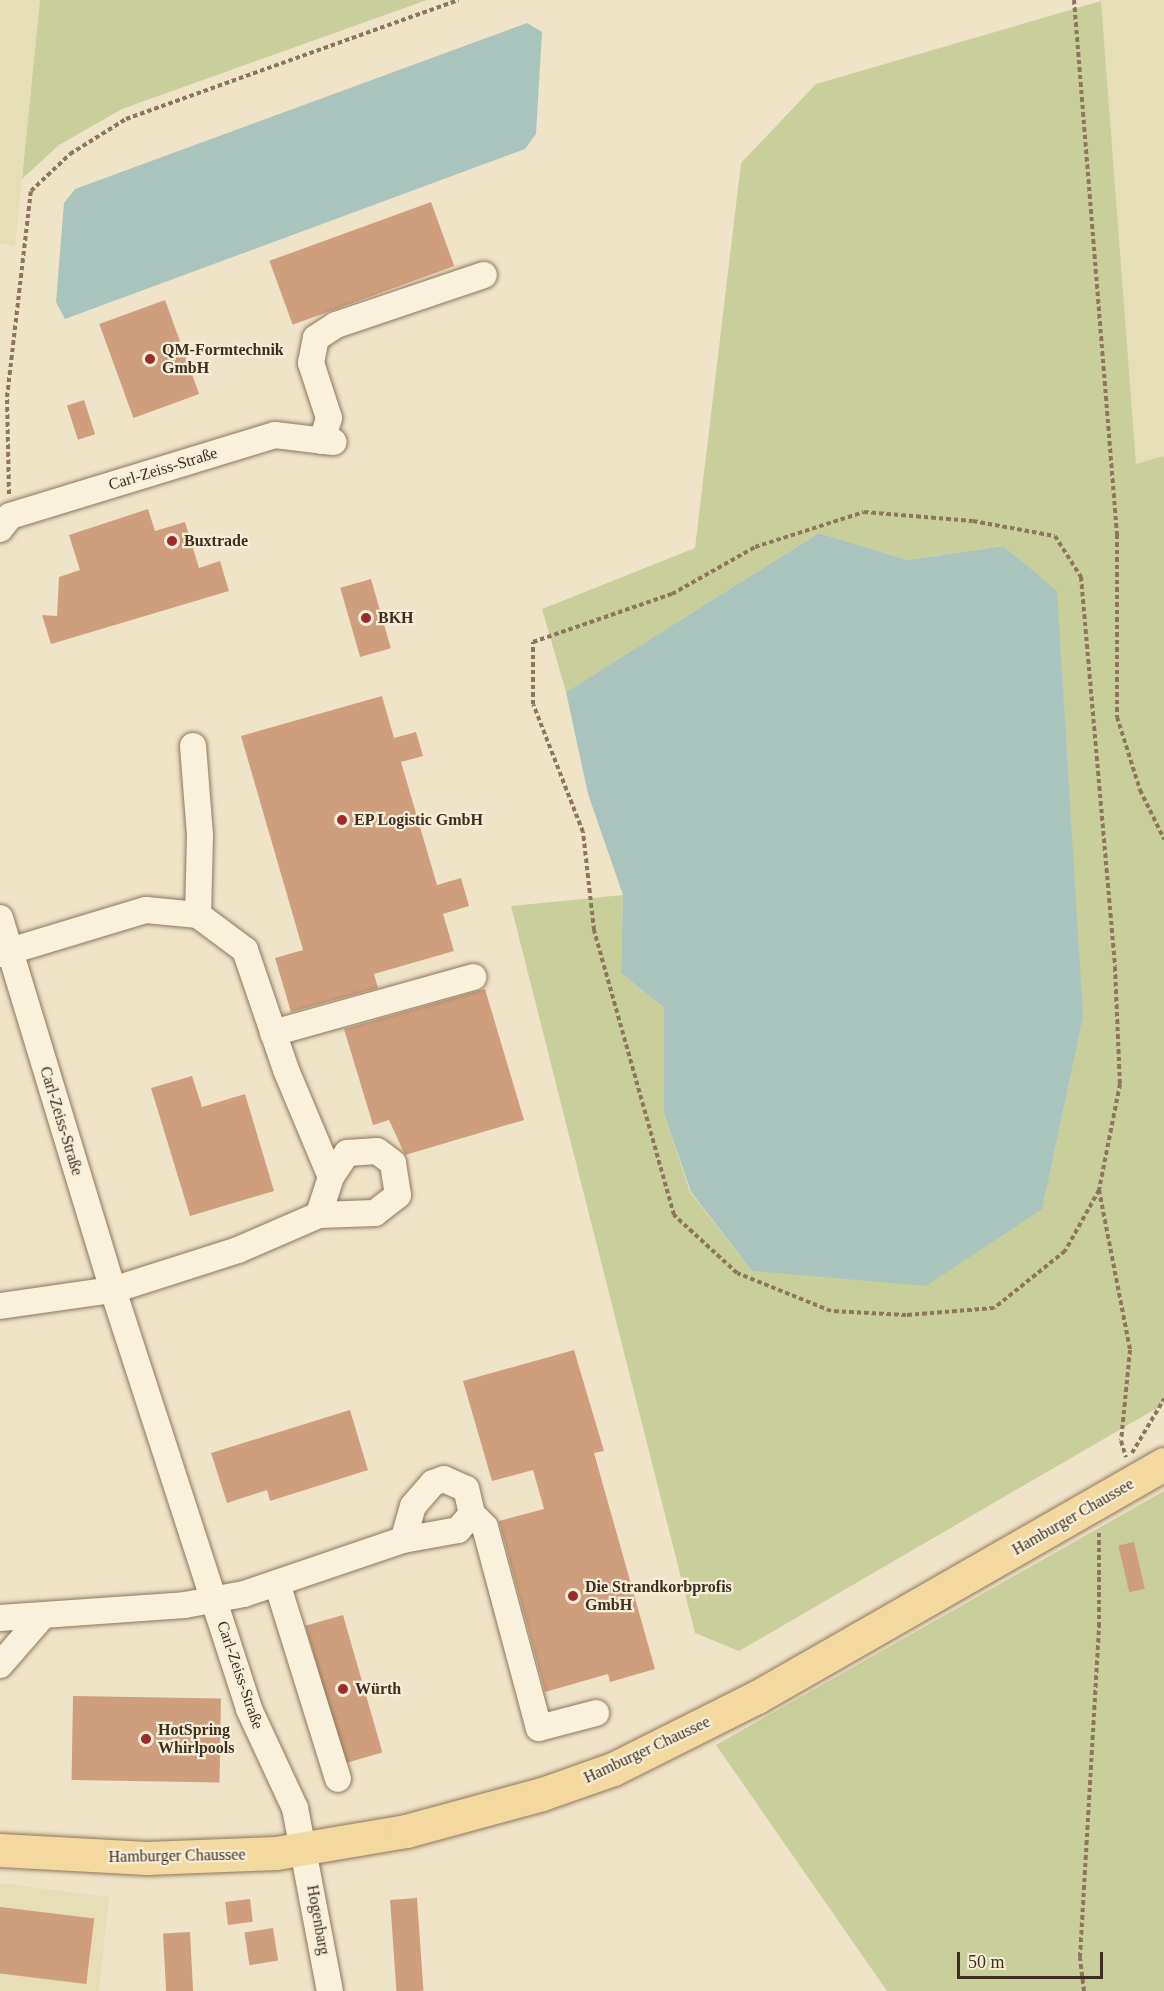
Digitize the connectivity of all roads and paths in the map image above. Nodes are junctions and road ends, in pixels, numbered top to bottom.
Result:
1 (458, 0) edge
2 (1074, 0) edge
3 (484, 275) dead end
4 (5, 522) edge
5 (193, 746) dead end
6 (1164, 839) edge
7 (198, 915) junction
8 (0, 918) edge
9 (4, 953) edge
10 (473, 977) dead end
11 (273, 1033) junction
12 (331, 1177) junction
13 (1100, 1190) junction
14 (319, 1215) junction
15 (113, 1290) junction
16 (0, 1306) edge
17 (1164, 1400) edge
18 (1121, 1441) dead end
19 (1127, 1463) dead end
20 (1164, 1464) edge
21 (1099, 1502) junction
22 (472, 1514) junction
23 (403, 1540) junction
24 (277, 1583) junction
25 (215, 1600) junction
26 (0, 1618) edge
27 (40, 1619) junction
28 (0, 1665) edge
29 (596, 1713) dead end
30 (338, 1779) dead end
31 (0, 1850) edge
32 (304, 1850) junction
33 (330, 1991) edge
34 (1084, 1991) edge

1 - 4 path
2 - 6 path
3 - 4 street, Carl-Zeiss-Straße
5 - 7 street
7 - 9 street
7 - 11 street
8 - 9 street, Carl-Zeiss-Straße
9 - 15 street, Carl-Zeiss-Straße
10 - 11 street
11 - 12 street
12 - 14 street
12 - 14 street
13 - 13 path
13 - 18 path
14 - 15 street
15 - 16 street
15 - 25 street, Carl-Zeiss-Straße
17 - 19 path
20 - 21 main road, Hamburger Chaussee
21 - 32 main road, Hamburger Chaussee
21 - 34 path
22 - 23 street, Carl-Zeiss-Straße
22 - 23 street
22 - 29 street
23 - 24 street, Carl-Zeiss-Straße
24 - 25 street, Carl-Zeiss-Straße
24 - 30 street
25 - 27 street, Carl-Zeiss-Straße
25 - 32 street, Carl-Zeiss-Straße
26 - 27 street, Carl-Zeiss-Straße
27 - 28 street
31 - 32 main road, Hamburger Chaussee
32 - 33 street, Hogenbarg

